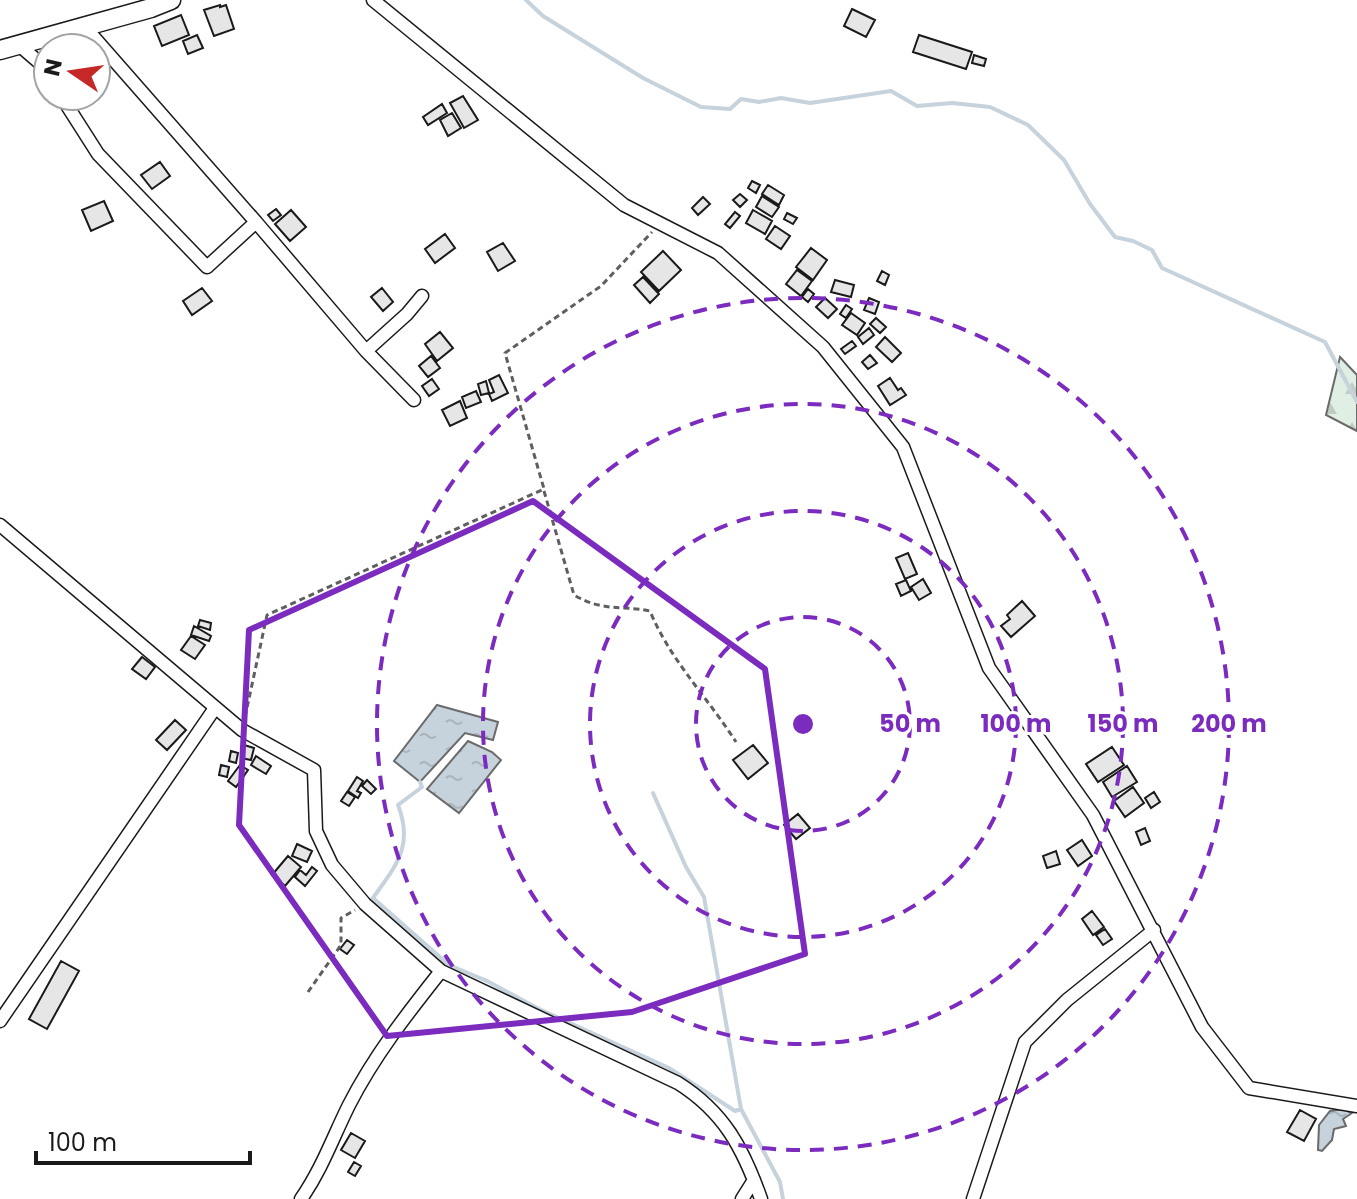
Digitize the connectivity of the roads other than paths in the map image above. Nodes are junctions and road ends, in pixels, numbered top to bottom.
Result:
1 (171, 0) edge
2 (373, 0) edge
3 (84, 26) junction
4 (19, 45) junction
5 (0, 50) edge
6 (32, 56) edge
7 (71, 112) edge
8 (256, 222) junction
9 (422, 296) dead end
10 (366, 351) junction
11 (414, 400) dead end
12 (0, 525) edge
13 (215, 708) junction
14 (1154, 930) junction
15 (441, 971) junction
16 (0, 1021) edge
17 (1357, 1106) edge
18 (754, 1180) junction
19 (301, 1199) edge
20 (742, 1199) edge
21 (761, 1199) edge
22 (973, 1199) edge

1 - 3 street
2 - 14 street
3 - 4 street
3 - 8 street
4 - 5 street
4 - 6 street
7 - 8 street
8 - 10 street
9 - 10 street
10 - 11 street
12 - 13 street
13 - 15 street
13 - 16 street
14 - 17 street
14 - 22 street
15 - 18 street
15 - 19 street
18 - 20 street
18 - 21 street

